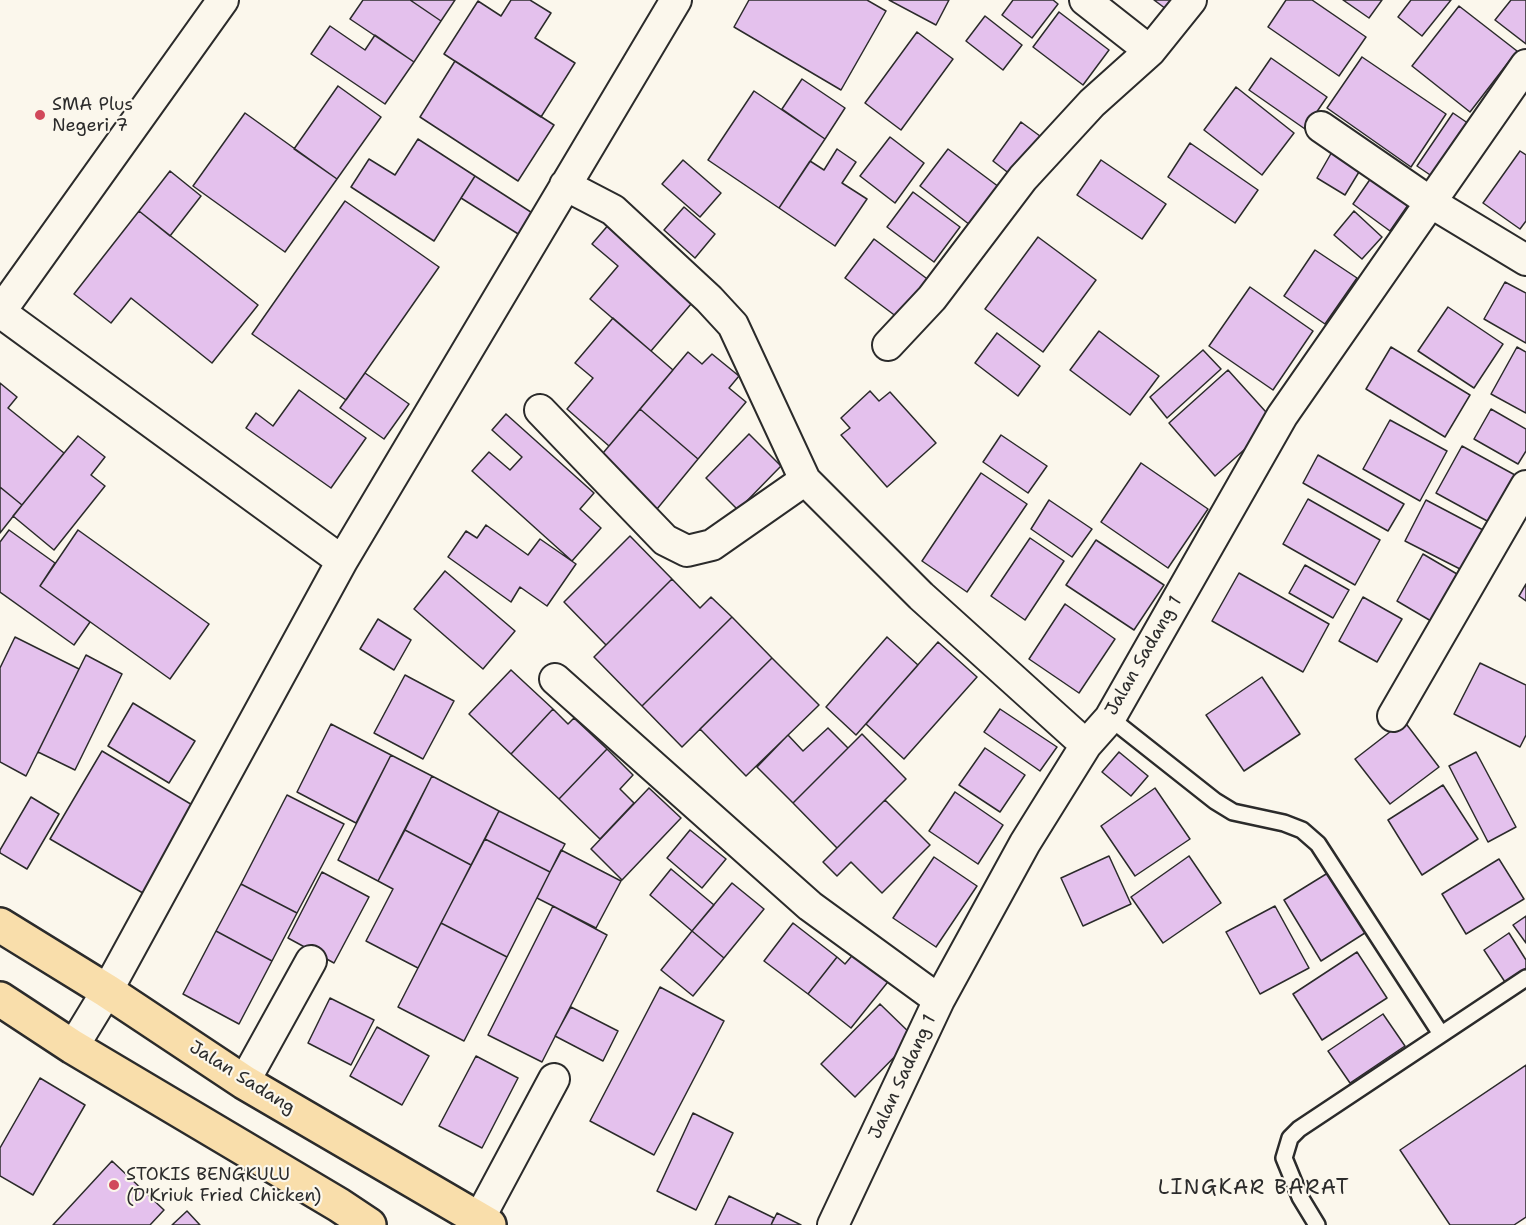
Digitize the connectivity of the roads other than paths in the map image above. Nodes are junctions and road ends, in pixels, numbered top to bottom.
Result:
1 (223, 0) edge
2 (676, 0) edge
3 (1085, 0) edge
4 (1191, 0) edge
5 (1150, 51) junction
6 (1526, 65) edge
7 (1321, 127) dead end
8 (565, 185) junction
9 (1430, 202) junction
10 (1526, 260) edge
11 (0, 312) edge
12 (888, 345) dead end
13 (540, 410) dead end
14 (805, 480) junction
15 (1526, 486) edge
16 (342, 561) junction
17 (555, 679) dead end
18 (1393, 716) dead end
19 (1110, 718) junction
20 (1086, 745) junction
21 (0, 925) edge
22 (310, 961) dead end
23 (1526, 978) edge
24 (107, 991) junction
25 (0, 999) edge
26 (939, 1000) junction
27 (1441, 1034) junction
28 (73, 1047) junction
29 (554, 1079) dead end
30 (244, 1082) junction
31 (484, 1222) edge
32 (369, 1225) edge
33 (833, 1225) edge
34 (1317, 1225) edge

1 - 11 street
2 - 8 street
3 - 5 street
4 - 5 street
5 - 12 street
6 - 9 street, Jalan Sadang 1
7 - 9 street
8 - 14 street
8 - 16 street
9 - 10 street
9 - 19 street, Jalan Sadang 1
11 - 16 street
13 - 14 street
14 - 20 street
15 - 18 street
16 - 24 street
17 - 26 street
19 - 20 street, Jalan Sadang 1
19 - 27 lane
20 - 26 street, Jalan Sadang 1
21 - 24 main road, Jalan Sadang
22 - 30 street
23 - 27 lane
24 - 28 street
24 - 30 main road, Jalan Sadang
25 - 28 main road
26 - 33 street, Jalan Sadang 1
27 - 34 lane
28 - 32 main road
29 - 31 street
30 - 31 main road, Jalan Sadang

